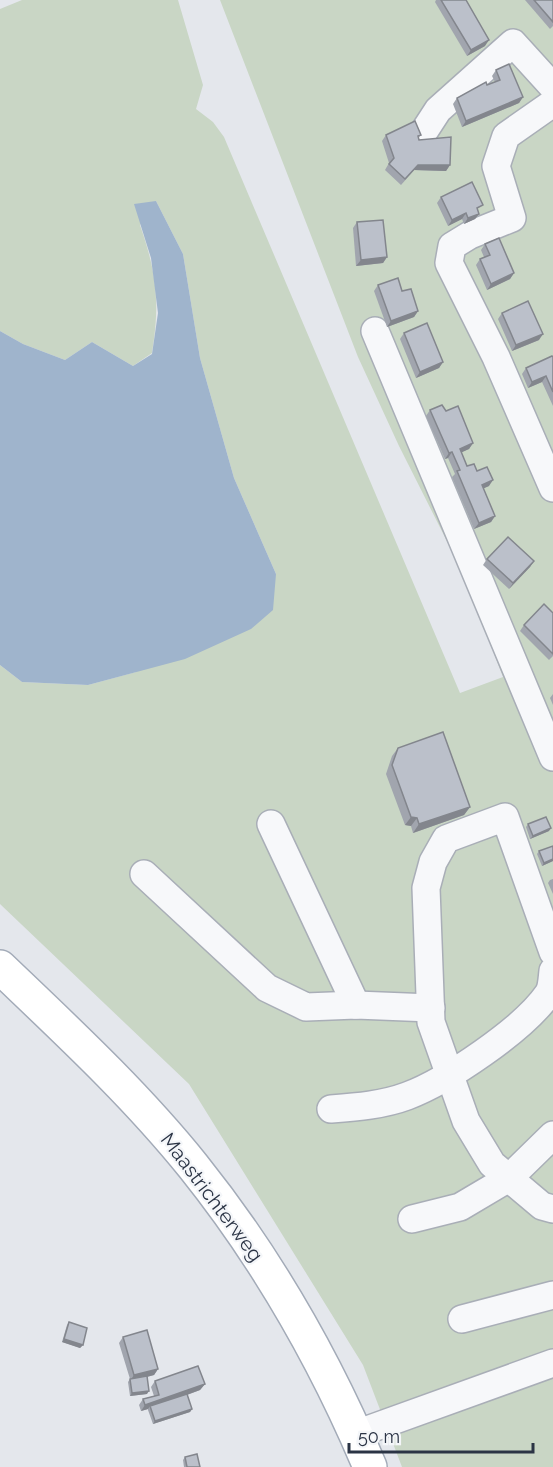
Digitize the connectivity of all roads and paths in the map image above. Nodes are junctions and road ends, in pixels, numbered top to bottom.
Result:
1 (553, 87) edge
2 (553, 103) edge
3 (425, 130) dead end
4 (375, 331) dead end
5 (553, 488) edge
6 (553, 757) edge
7 (270, 824) dead end
8 (144, 874) dead end
9 (553, 952) edge
10 (0, 967) edge
11 (553, 972) edge
12 (356, 1005) junction
13 (430, 1008) junction
14 (450, 1075) junction
15 (331, 1110) dead end
16 (553, 1135) edge
17 (509, 1178) junction
18 (553, 1209) edge
19 (412, 1219) dead end
20 (553, 1295) edge
21 (462, 1319) dead end
22 (553, 1363) edge
23 (356, 1434) junction
24 (370, 1467) edge

1 - 3 lane
2 - 5 lane
4 - 6 lane
7 - 12 lane
8 - 12 lane
9 - 13 lane
10 - 23 main road, Maastrichterweg
11 - 14 lane
12 - 13 lane
13 - 14 lane
14 - 15 lane
14 - 17 lane
16 - 17 lane
17 - 18 lane
17 - 19 lane
20 - 21 lane
22 - 23 lane
23 - 24 main road, Maastrichterweg

